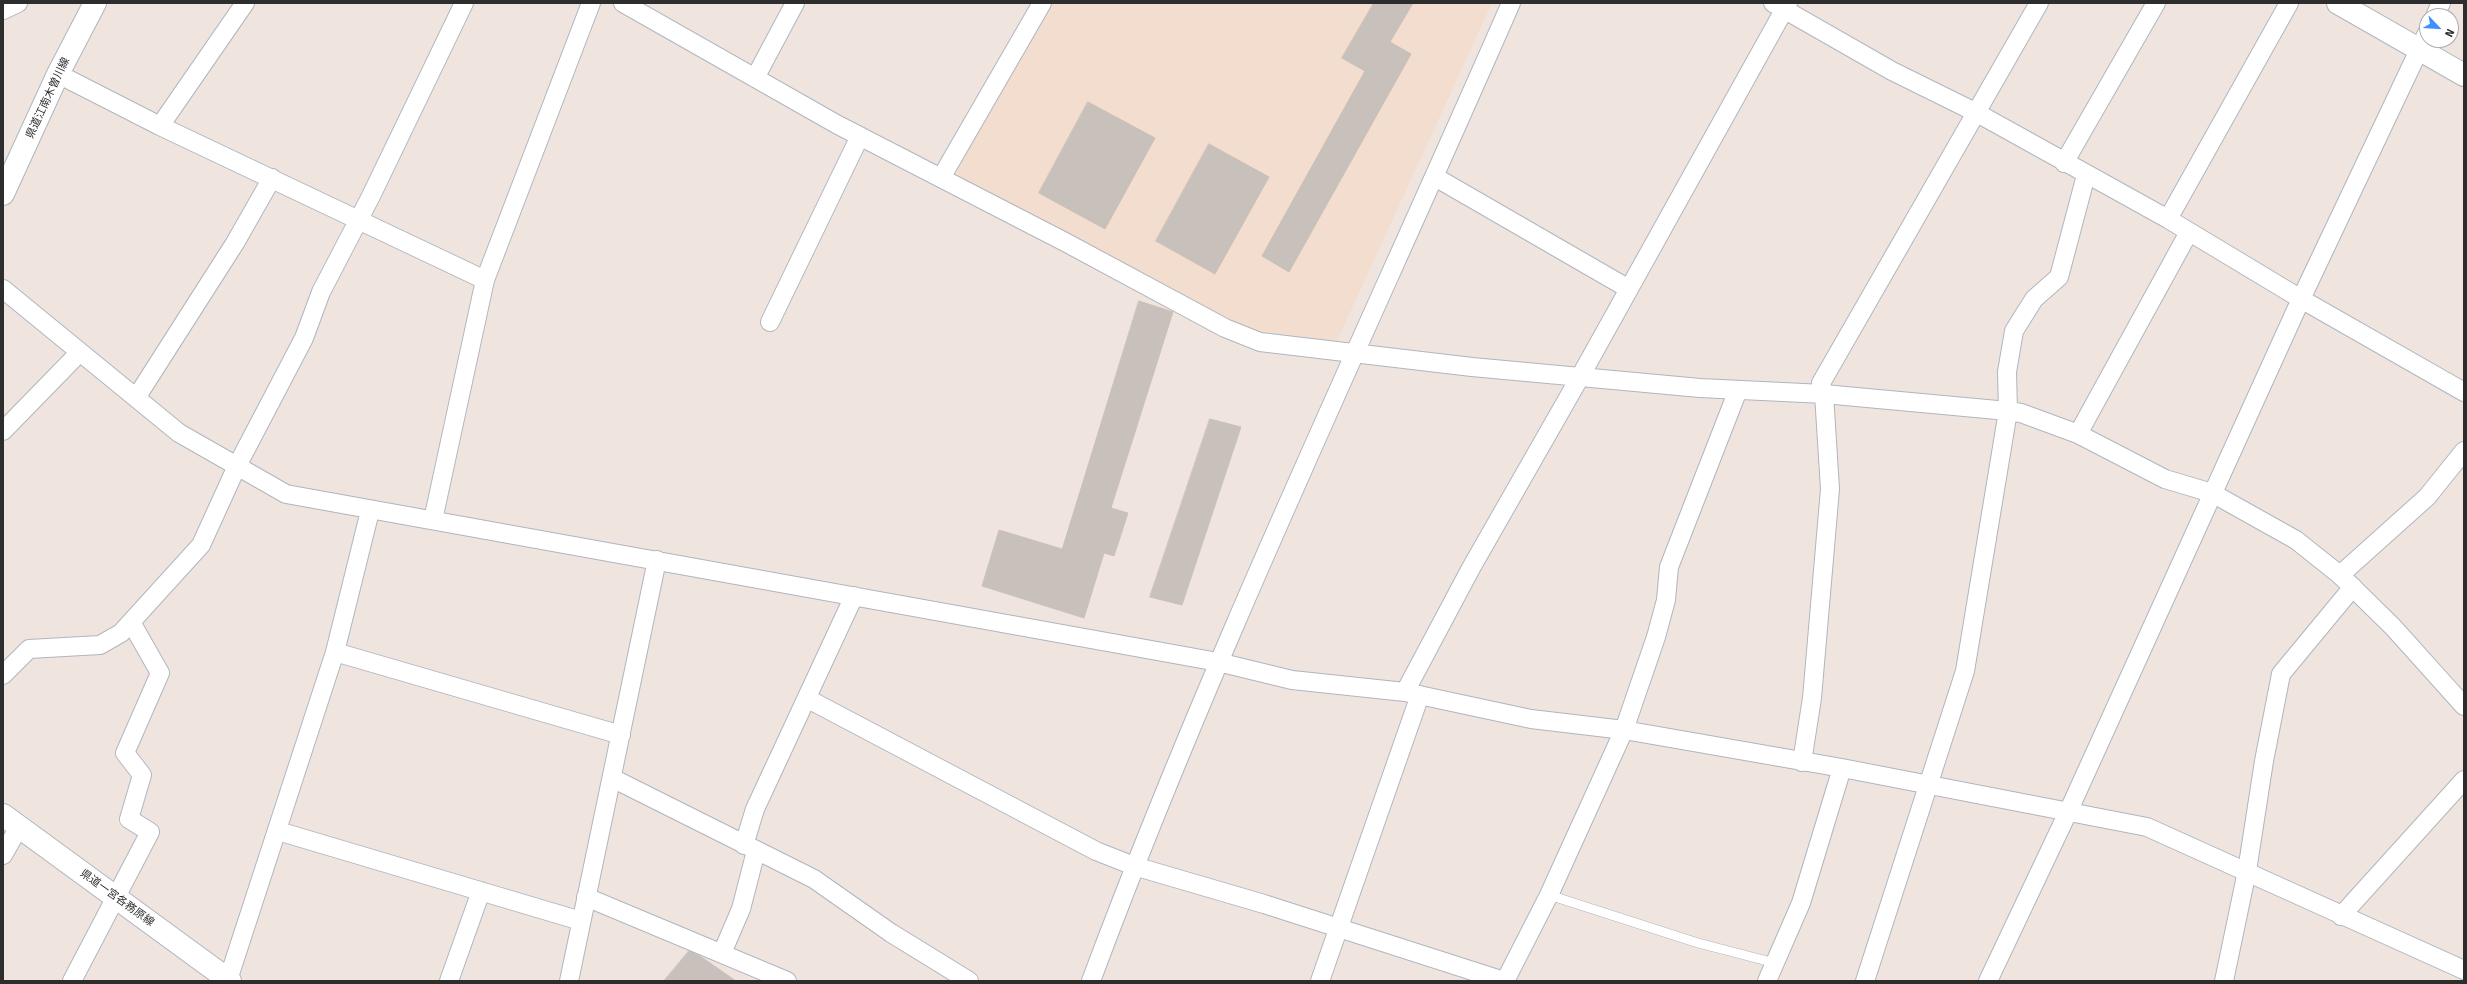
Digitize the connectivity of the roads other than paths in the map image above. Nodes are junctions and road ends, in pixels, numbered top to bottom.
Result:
1 (18, 3) edge
2 (95, 3) edge
3 (245, 3) edge
4 (464, 3) edge
5 (591, 3) edge
6 (623, 3) edge
7 (795, 3) edge
8 (1042, 3) edge
9 (1511, 3) edge
10 (2039, 3) edge
11 (2156, 3) edge
12 (2289, 3) edge
13 (2338, 3) edge
14 (1781, 5) edge
15 (3, 10) edge
16 (2419, 40) edge
17 (2420, 48) edge
18 (2430, 48) edge
19 (58, 74) junction
20 (2464, 75) edge
21 (755, 78) junction
22 (1977, 113) junction
23 (160, 126) junction
24 (860, 136) junction
25 (2064, 163) junction
26 (2086, 175) junction
27 (1435, 177) junction
28 (272, 178) junction
29 (941, 178) junction
30 (3, 194) edge
31 (2168, 219) junction
32 (358, 220) junction
33 (2189, 232) junction
34 (485, 280) junction
35 (3, 289) edge
36 (1629, 289) junction
37 (2301, 298) junction
38 (770, 322) dead end
39 (80, 352) junction
40 (1355, 352) junction
41 (1580, 377) junction
42 (1738, 390) junction
43 (2464, 392) edge
44 (1824, 394) junction
45 (136, 398) junction
46 (2008, 411) junction
47 (3, 431) edge
48 (2078, 434) junction
49 (2464, 451) edge
50 (237, 466) junction
51 (2212, 493) junction
52 (370, 510) junction
53 (433, 520) junction
54 (658, 560) junction
55 (2340, 575) junction
56 (2352, 587) junction
57 (854, 596) junction
58 (131, 622) junction
59 (334, 652) junction
60 (1218, 662) junction
61 (3, 674) edge
62 (1413, 694) junction
63 (808, 699) junction
64 (2464, 706) edge
65 (1624, 730) junction
66 (621, 735) junction
67 (1802, 762) junction
68 (1842, 768) junction
69 (612, 778) junction
70 (2464, 780) edge
71 (1930, 786) junction
72 (2069, 810) junction
73 (11, 821) edge
74 (278, 831) junction
75 (750, 848) junction
76 (3, 855) edge
77 (1134, 866) junction
78 (2247, 871) junction
79 (481, 891) junction
80 (1549, 895) junction
81 (115, 897) junction
82 (586, 897) junction
83 (2341, 916) junction
84 (581, 921) junction
85 (1338, 929) junction
86 (722, 953) junction
87 (1775, 963) junction
88 (2464, 970) edge
89 (229, 980) edge
90 (72, 981) edge
91 (449, 981) edge
92 (569, 981) edge
93 (787, 981) edge
94 (969, 981) edge
95 (1091, 981) edge
96 (1320, 981) edge
97 (1505, 981) edge
98 (1767, 981) edge
99 (1865, 981) edge
100 (1988, 981) edge
101 (2224, 981) edge

1 - 15 street
2 - 19 main road, 県道江南木曽川線
3 - 23 street
4 - 32 street
5 - 34 street
6 - 21 street
7 - 21 street
8 - 29 street
9 - 27 street
10 - 22 street
11 - 25 street
12 - 31 street
13 - 16 main road
14 - 22 street
14 - 36 street
17 - 37 street
18 - 20 main road
19 - 23 street
19 - 30 main road, 県道江南木曽川線
21 - 24 street
22 - 25 street
22 - 44 street
23 - 28 street
24 - 29 street
24 - 38 street
25 - 26 street
26 - 31 street
26 - 46 street
27 - 36 street
27 - 40 street
28 - 32 street
28 - 45 street
29 - 40 street
31 - 33 street
32 - 34 street
32 - 50 street
33 - 37 street
33 - 48 street
34 - 53 street
35 - 39 street
36 - 41 street
37 - 43 street
37 - 51 street
39 - 45 street
39 - 47 street
40 - 41 street
40 - 60 street
41 - 42 street
41 - 62 street
42 - 44 street
42 - 65 street
44 - 46 street
44 - 67 street
45 - 50 street
46 - 48 street
46 - 71 street
48 - 51 street
49 - 55 street
50 - 52 street
50 - 58 street
51 - 55 street
51 - 72 street
52 - 53 street
52 - 59 street
53 - 54 street
54 - 57 street
54 - 66 street
55 - 56 street
56 - 64 street
56 - 78 street
57 - 60 street
57 - 63 street
58 - 61 street
58 - 81 street
59 - 66 street
59 - 74 street
60 - 62 street
60 - 77 street
62 - 65 street
62 - 85 street
63 - 75 street
63 - 77 street
65 - 67 street
65 - 80 street
66 - 69 street
67 - 68 street
68 - 71 street
68 - 87 street
69 - 75 street
69 - 82 street
70 - 83 street
71 - 72 street
71 - 99 street
72 - 78 street
72 - 100 street
73 - 76 street
73 - 81 main road, 県道一宮各務原線
74 - 79 street
74 - 89 street
75 - 86 street
75 - 94 street
77 - 85 street
77 - 95 street
78 - 83 street
78 - 101 street
79 - 84 street
79 - 91 street
80 - 87 lane
80 - 97 street
81 - 89 main road, 県道一宮各務原線
81 - 90 street
82 - 84 street
82 - 86 street
83 - 88 street
84 - 92 street
85 - 96 street
85 - 97 street
86 - 93 street
87 - 98 street

